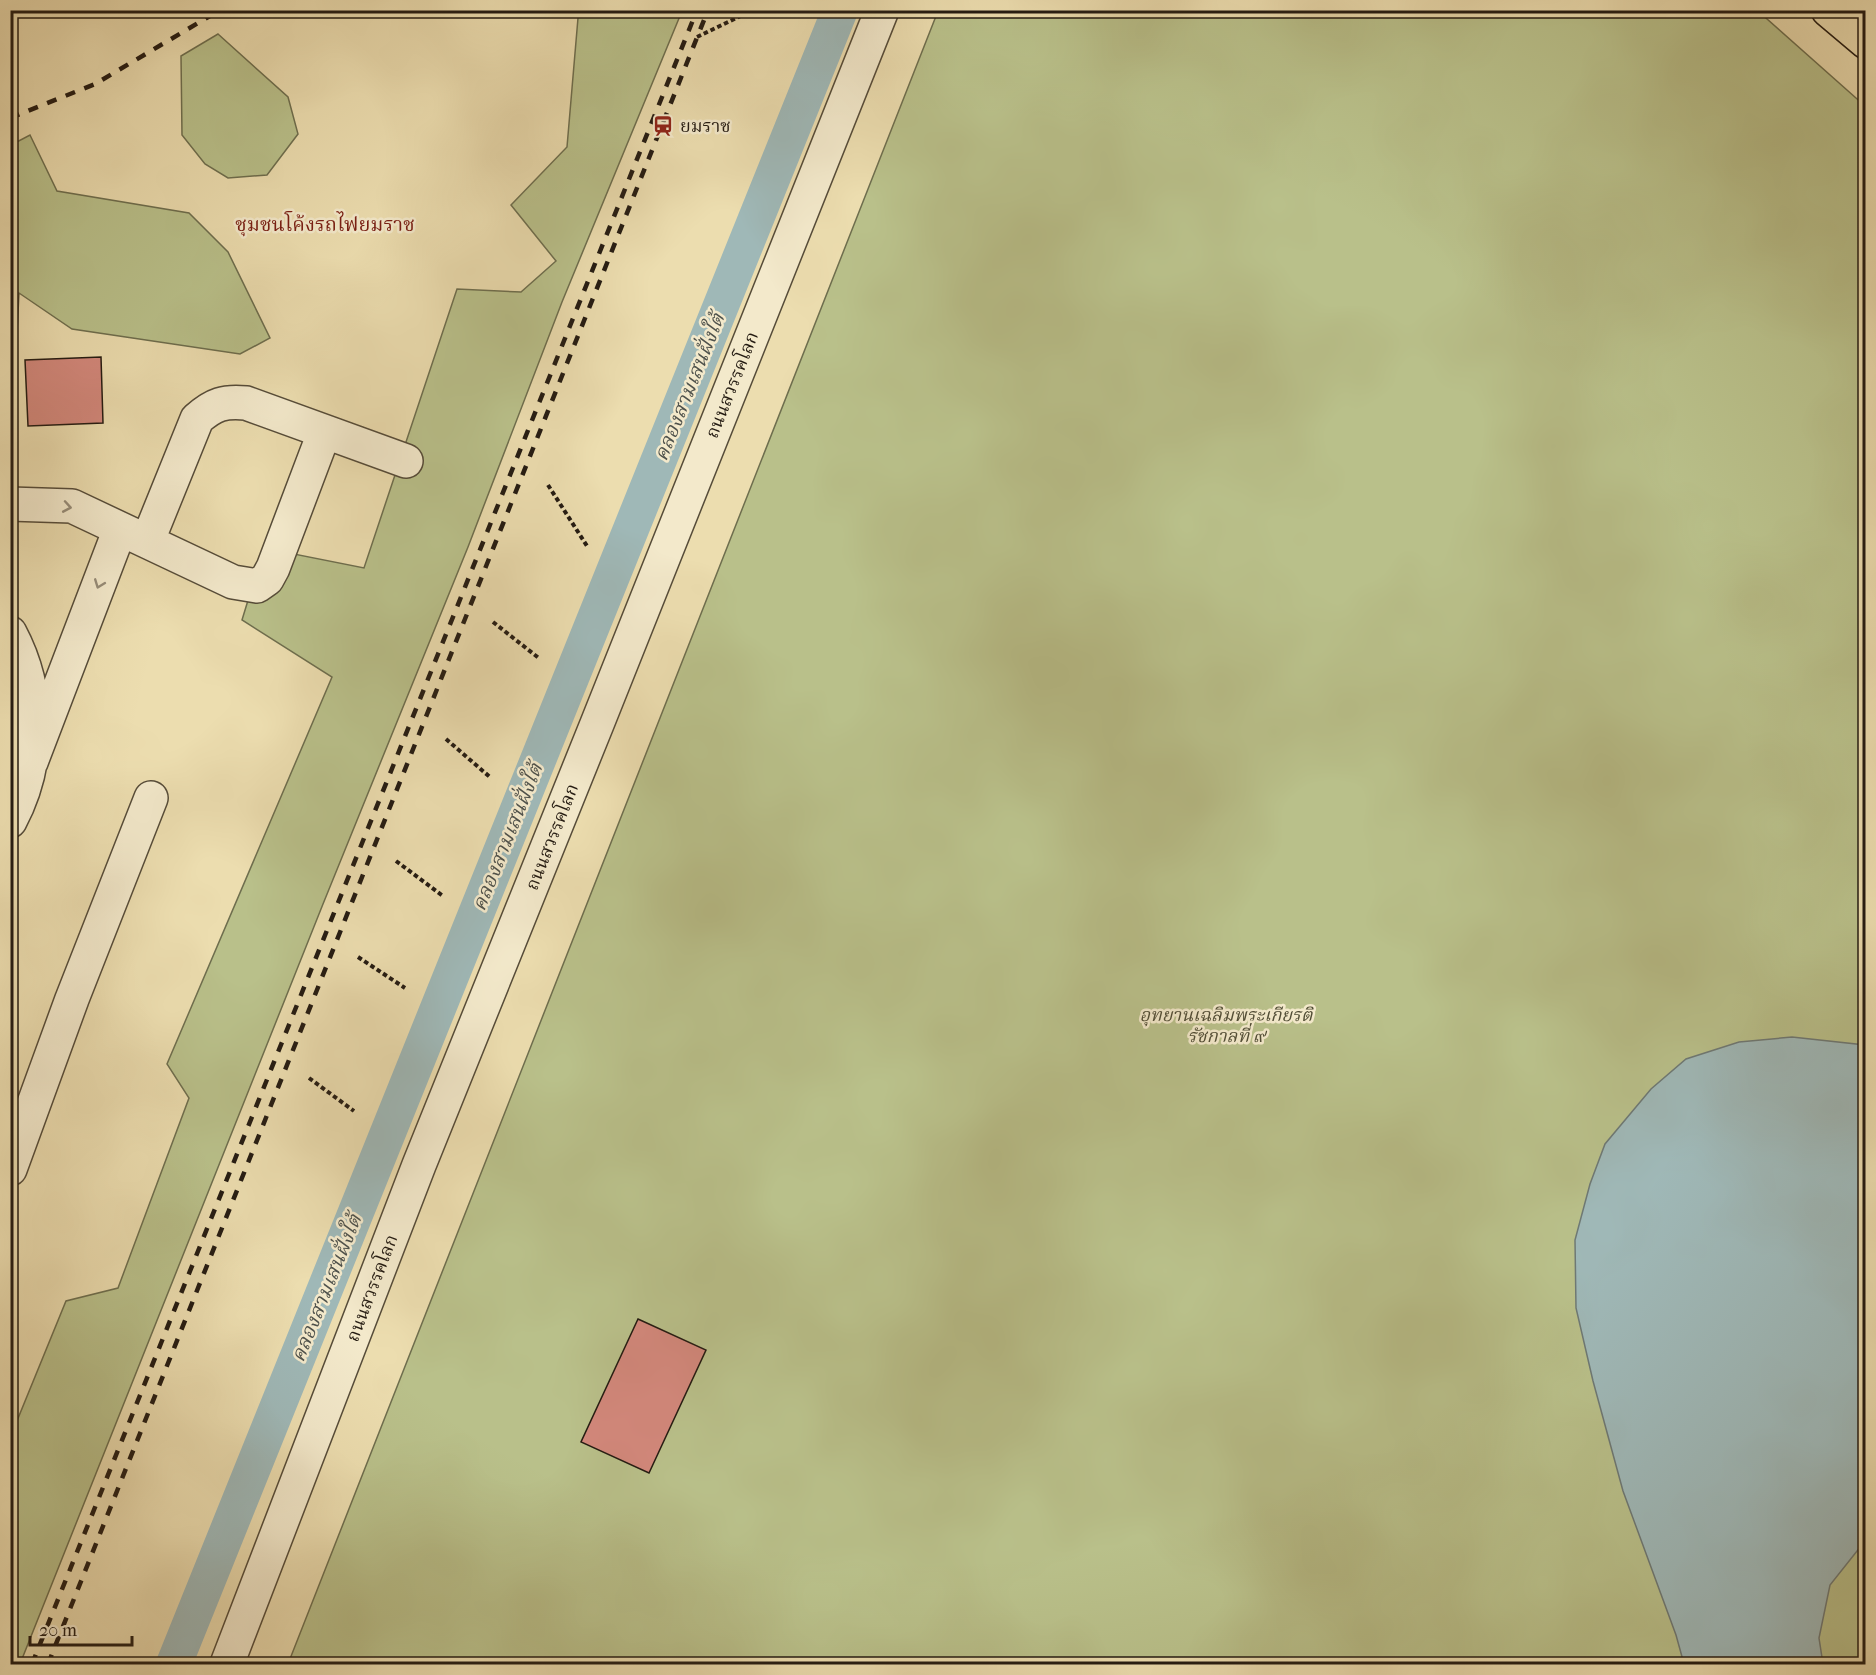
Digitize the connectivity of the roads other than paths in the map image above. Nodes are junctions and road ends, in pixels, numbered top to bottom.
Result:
1 (882, 10) edge
2 (1828, 10) edge
3 (1866, 42) edge
4 (324, 433) junction
5 (406, 461) dead end
6 (10, 504) edge
7 (134, 535) junction
8 (10, 633) edge
9 (31, 762) junction
10 (151, 798) dead end
11 (10, 821) edge
12 (10, 1169) edge
13 (227, 1665) edge

1 - 13 street, ถนนสวรรคโลก
2 - 3 main road
4 - 5 street
4 - 7 street
4 - 7 street
6 -> 7 street
7 -> 9 street
8 - 9 street
9 - 11 street
10 - 12 street

